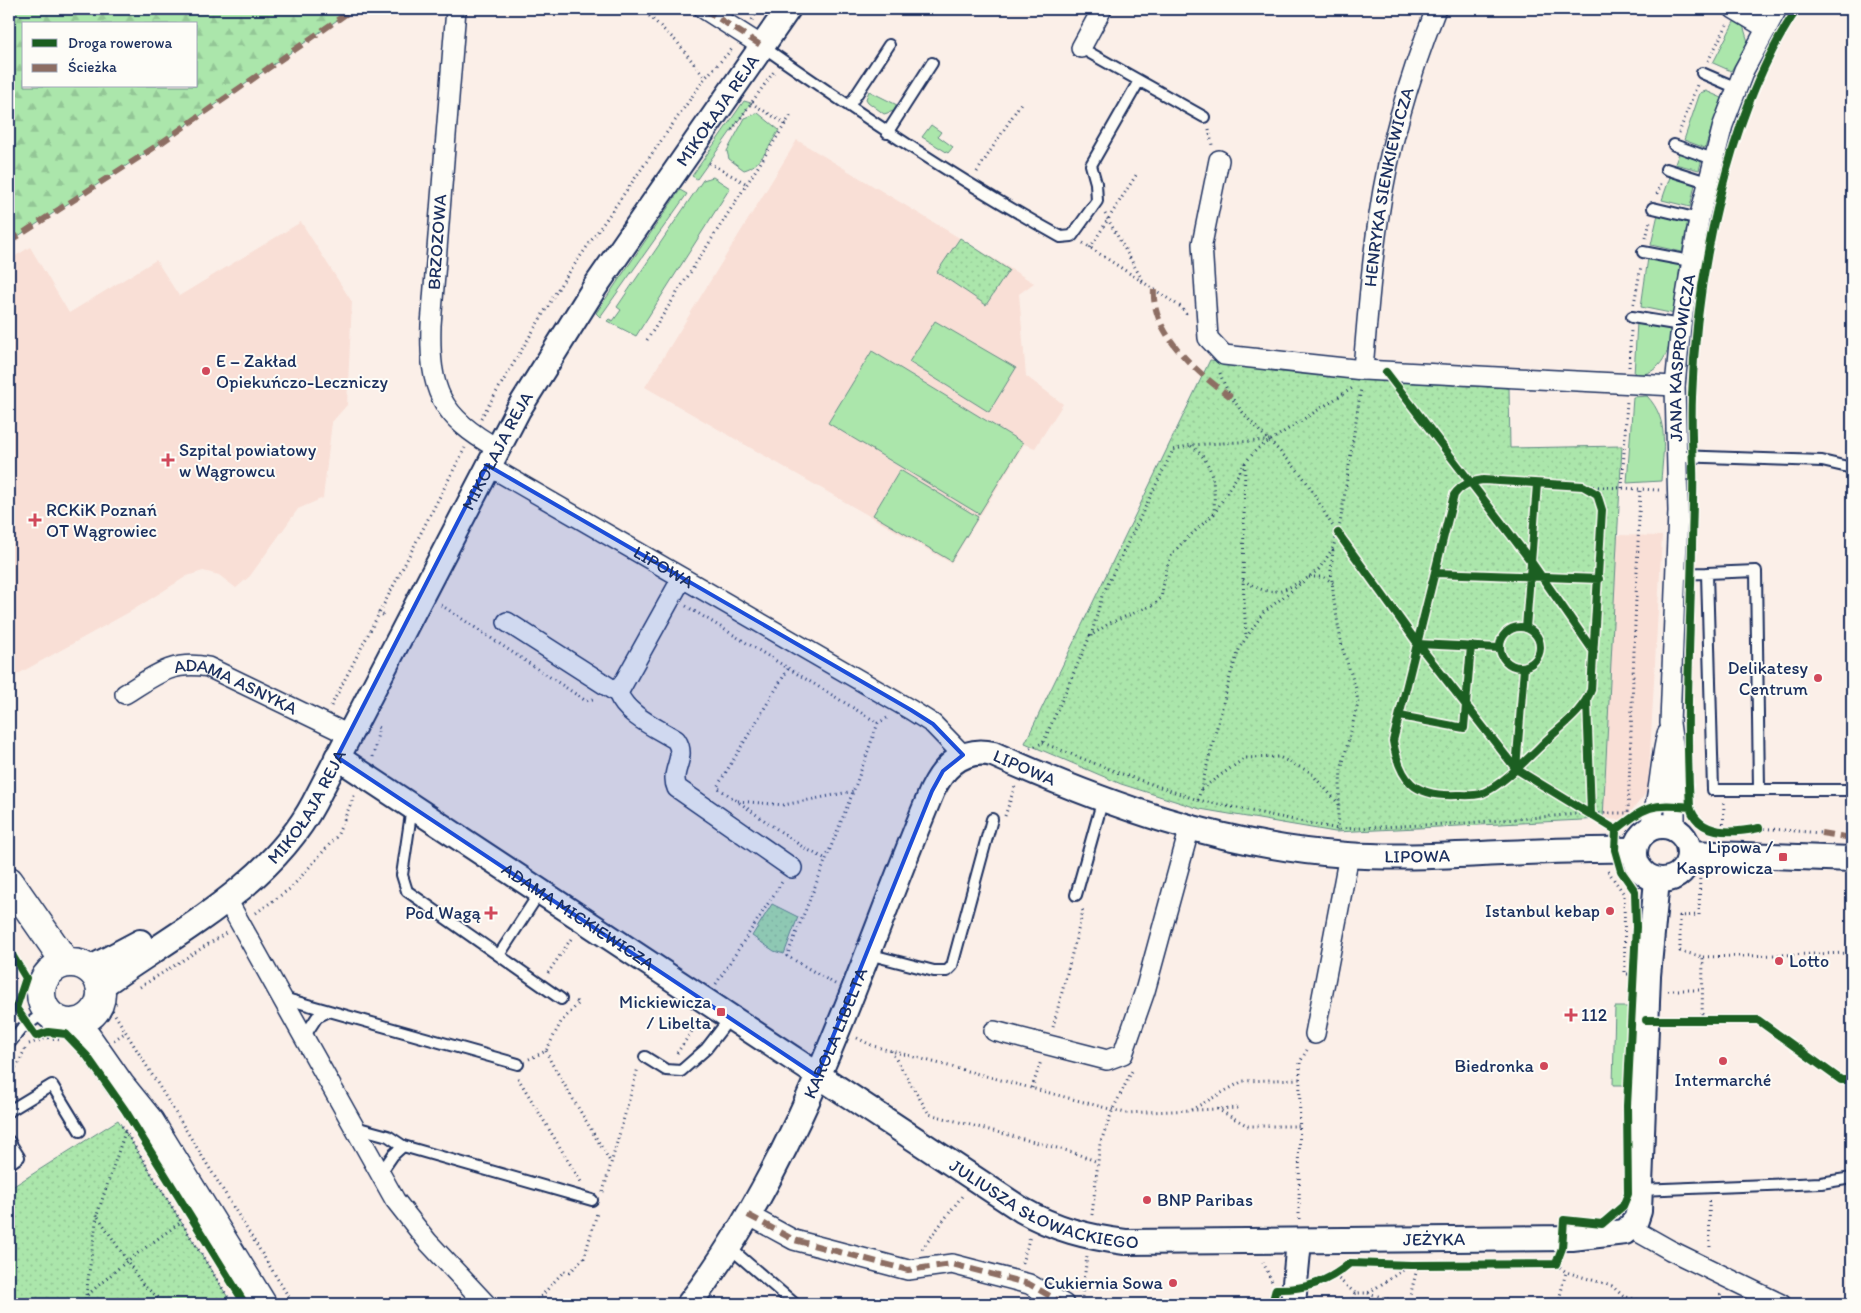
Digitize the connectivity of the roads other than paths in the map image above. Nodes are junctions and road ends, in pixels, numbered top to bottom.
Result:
1 (456, 9) edge
2 (704, 9) edge
3 (788, 9) edge
4 (1102, 9) edge
5 (1436, 9) edge
6 (1734, 9) edge
7 (1777, 9) edge
8 (1766, 28) junction
9 (889, 45) dead end
10 (762, 46) junction
11 (1081, 48) joint
12 (932, 63) dead end
13 (1702, 73) dead end
14 (1139, 81) junction
15 (1736, 88) junction
16 (849, 106) junction
17 (1204, 117) road end
18 (887, 133) junction
19 (1674, 145) dead end
20 (1713, 159) junction
21 (1219, 160) road end
22 (1666, 169) dead end
23 (1707, 182) junction
24 (1653, 208) dead end
25 (1698, 218) junction
26 (1643, 252) dead end
27 (1690, 261) junction
28 (1632, 317) dead end
29 (1681, 325) junction
30 (1363, 370) junction
31 (1675, 386) junction
32 (492, 456) junction
33 (1677, 456) junction
34 (1852, 468) edge
35 (1707, 572) junction
36 (1676, 574) junction
37 (682, 578) junction
38 (507, 622) dead end
39 (618, 693) junction
40 (125, 694) dead end
41 (1670, 723) junction
42 (353, 726) junction
43 (963, 755) junction
44 (337, 757) junction
45 (1759, 789) junction
46 (1852, 790) edge
47 (1103, 799) junction
48 (412, 806) junction
49 (992, 819) road end
50 (1190, 828) junction
51 (1649, 829) junction
52 (1675, 829) junction
53 (1635, 850) junction
54 (1689, 853) junction
55 (1342, 854) junction
56 (1852, 859) edge
57 (792, 868) road end
58 (1657, 880) junction
59 (9, 881) edge
60 (540, 892) junction
61 (1076, 895) road end
62 (226, 898) junction
63 (9, 904) edge
64 (867, 954) junction
65 (499, 955) junction
66 (282, 998) junction
67 (561, 999) dead end
68 (81, 1001) junction
69 (328, 1011) junction
70 (37, 1018) junction
71 (730, 1018) junction
72 (994, 1030) dead end
73 (1315, 1034) road end
74 (304, 1037) junction
75 (9, 1044) edge
76 (645, 1057) road end
77 (520, 1065) road end
78 (817, 1076) junction
79 (9, 1111) edge
80 (353, 1126) junction
81 (80, 1131) dead end
82 (9, 1141) edge
83 (403, 1146) junction
84 (9, 1164) edge
85 (380, 1174) junction
86 (1852, 1178) edge
87 (1640, 1190) junction
88 (592, 1200) road end
89 (748, 1216) junction
90 (1631, 1228) junction
91 (1299, 1241) junction
92 (729, 1246) junction
93 (247, 1301) edge
94 (486, 1304) edge
95 (688, 1304) edge
96 (795, 1304) edge
97 (1064, 1304) edge
98 (1294, 1304) edge
99 (1781, 1304) edge

1 - 32 street, BRZOZOWA
2 - 10 street
3 - 10 street, MIKOŁAJA REJA
4 - 11 street
5 - 30 street, HENRYKA SIENKIEWICZA
6 - 8 street
7 - 8 street, JANA KASPROWICZA
8 - 15 street, JANA KASPROWICZA
9 - 16 lane
10 - 16 lane
10 - 32 street, MIKOŁAJA REJA
11 - 14 lane
12 - 18 lane
13 - 15 lane
14 - 17 lane
14 - 18 lane
15 - 20 street, JANA KASPROWICZA
16 - 18 lane
19 - 20 lane
20 - 23 street, JANA KASPROWICZA
21 - 30 street
22 - 23 lane
23 - 25 street, JANA KASPROWICZA
24 - 25 lane
25 - 27 street, JANA KASPROWICZA
26 - 27 lane
27 - 29 street, JANA KASPROWICZA
28 - 29 lane
29 - 31 street, JANA KASPROWICZA
30 - 31 street
31 - 33 street, JANA KASPROWICZA
32 - 37 street, LIPOWA
32 - 42 street, MIKOŁAJA REJA
33 - 34 lane
33 - 36 street, JANA KASPROWICZA
35 - 36 lane
35 - 45 lane
35 - 45 lane
36 - 41 street, JANA KASPROWICZA
37 - 39 street
37 - 43 street, LIPOWA
38 - 39 street
39 - 57 street
40 - 42 street, ADAMA ASNYKA
41 - 51 street, JANA KASPROWICZA
41 - 52 street, JANA KASPROWICZA
42 - 44 street, MIKOŁAJA REJA
43 - 47 street, LIPOWA
43 - 64 street, KAROLA LIBELTA
44 - 48 street, ADAMA MICKIEWICZA
44 - 62 street, MIKOŁAJA REJA
45 - 46 lane
47 - 50 street, LIPOWA
47 - 61 lane
48 - 60 street, ADAMA MICKIEWICZA
48 - 65 lane
49 - 64 lane
50 - 55 street, LIPOWA
50 - 72 street
51 - 52 street
51 - 53 street
52 - 54 street
53 - 55 street, LIPOWA
53 - 58 street
54 - 56 street
54 - 58 street
55 - 73 street
58 - 87 street
59 - 68 main road
60 - 65 lane
60 - 71 street, ADAMA MICKIEWICZA
62 - 66 street
62 - 68 street, MIKOŁAJA REJA
63 - 68 main road
64 - 78 street, KAROLA LIBELTA
65 - 67 lane
66 - 69 lane
66 - 74 street
68 - 70 main road
68 - 70 main road
68 - 93 main road
69 - 74 lane
69 - 77 lane
70 - 75 lane
71 - 76 lane
71 - 78 street, ADAMA MICKIEWICZA
74 - 80 street
78 - 89 street, KAROLA LIBELTA
78 - 91 street, JULIUSZA SŁOWACKIEGO
79 - 81 lane
80 - 83 lane
80 - 85 street
82 - 84 lane
83 - 85 lane
83 - 88 lane
85 - 94 street
86 - 87 lane
87 - 90 street
89 - 92 street, KAROLA LIBELTA
89 - 97 street
90 - 91 street, JEŻYKA
90 - 99 street
91 - 98 street
92 - 95 street, KAROLA LIBELTA
92 - 96 lane

